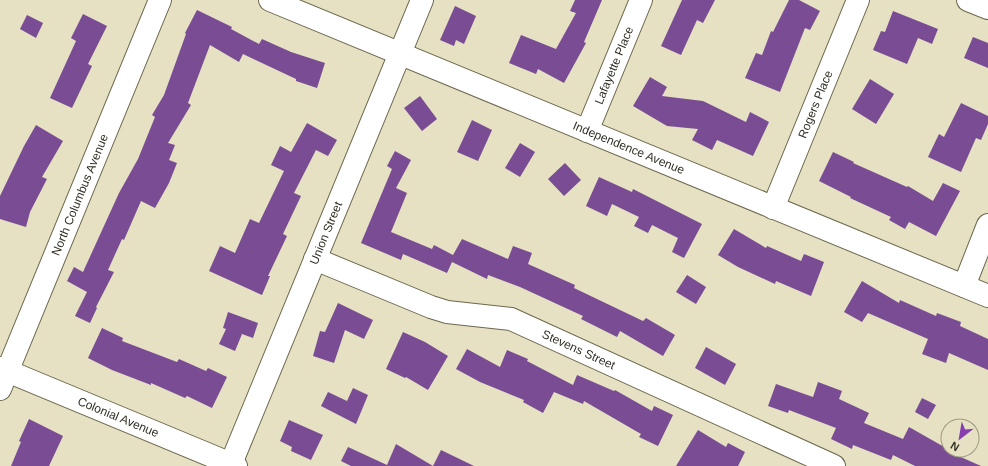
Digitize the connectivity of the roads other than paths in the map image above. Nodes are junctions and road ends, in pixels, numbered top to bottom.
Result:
1 (160, 0) edge
2 (270, 0) edge
3 (422, 0) edge
4 (640, 0) edge
5 (858, 0) edge
6 (400, 54) junction
7 (587, 131) junction
8 (773, 208) junction
9 (988, 225) edge
10 (315, 259) junction
11 (964, 286) junction
12 (988, 296) edge
13 (2, 376) edge
14 (232, 465) edge
15 (834, 466) edge

1 - 13 street, North Columbus Avenue
2 - 6 street, Independence Avenue
3 - 6 street, Union Street
4 - 7 street, Lafayette Place
5 - 8 street, Rogers Place
6 - 7 street, Independence Avenue
6 - 10 street, Union Street
7 - 8 street, Independence Avenue
8 - 11 street, Independence Avenue
9 - 11 street
10 - 14 street, Union Street
10 - 15 street, Stevens Street
11 - 12 street, Independence Avenue
13 - 14 street, Colonial Avenue

